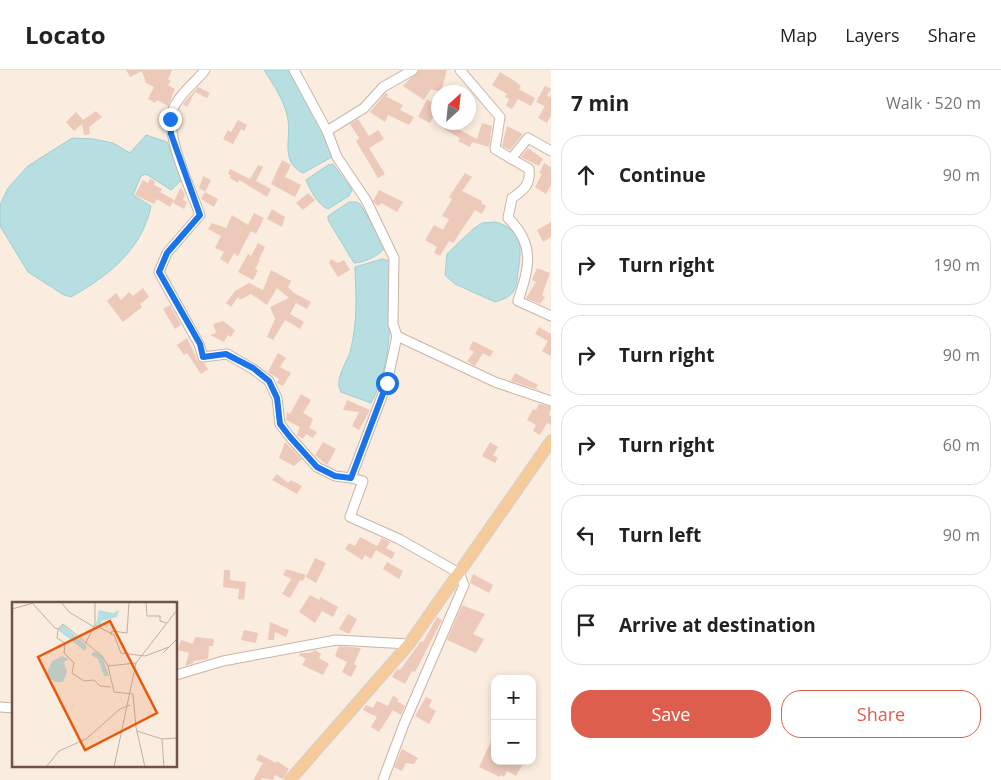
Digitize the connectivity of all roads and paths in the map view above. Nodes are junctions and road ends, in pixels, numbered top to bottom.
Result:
1 (205, 70) edge
2 (294, 70) edge
3 (413, 70) edge
4 (460, 70) edge
5 (327, 131) junction
6 (551, 151) edge
7 (511, 159) junction
8 (551, 316) edge
9 (397, 336) junction
10 (551, 401) edge
11 (551, 441) edge
12 (351, 478) junction
13 (459, 573) junction
14 (409, 644) junction
15 (178, 675) edge
16 (290, 780) edge
17 (383, 780) edge

1 - 12 street
2 - 5 street
3 - 5 street
4 - 7 street
5 - 9 street
6 - 7 street
7 - 8 street
9 - 10 street
9 - 12 street
11 - 13 main road
12 - 13 street
13 - 14 main road
13 - 17 street
14 - 15 street
14 - 16 main road

